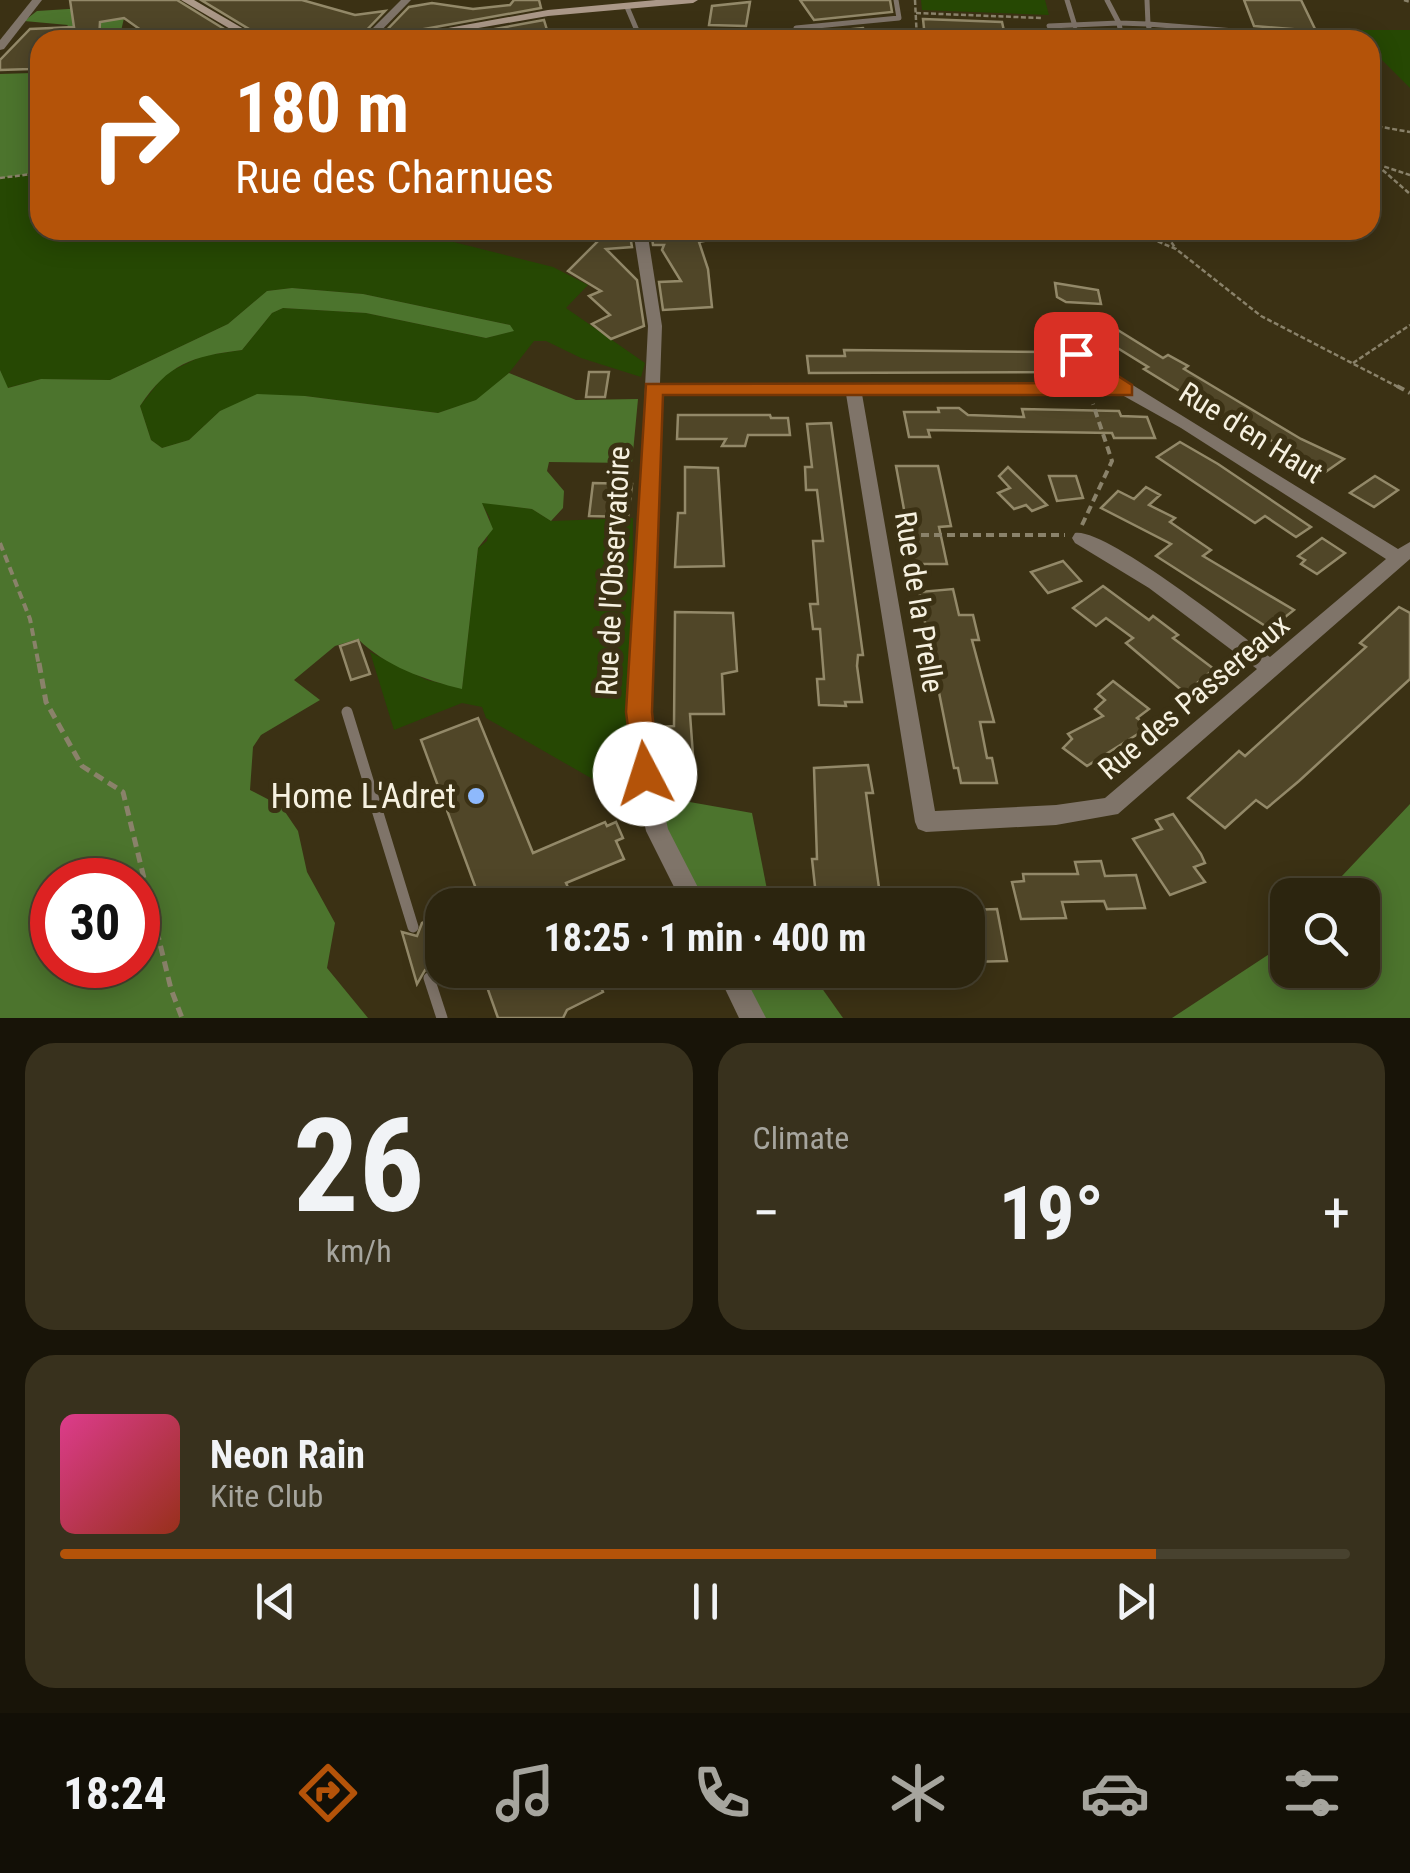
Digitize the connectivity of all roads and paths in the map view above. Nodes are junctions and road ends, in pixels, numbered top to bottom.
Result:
1 (37, 0) edge
2 (186, 0) edge
3 (406, 0) edge
4 (693, 0) edge
5 (896, 0) edge
6 (915, 0) edge
7 (1067, 0) edge
8 (1106, 0) edge
9 (1147, 0) edge
10 (1404, 0) edge
11 (1410, 2) edge
12 (627, 6) junction
13 (916, 12) junction
14 (1270, 21) dead end
15 (1118, 22) junction
16 (1148, 24) junction
17 (1049, 26) dead end
18 (1059, 26) junction
19 (1075, 26) junction
20 (796, 28) dead end
21 (240, 30) edge
22 (376, 30) edge
23 (446, 30) edge
24 (638, 30) edge
25 (917, 30) edge
26 (1120, 30) edge
27 (1150, 30) edge
28 (1224, 30) edge
29 (1273, 30) edge
30 (0, 48) edge
31 (1380, 127) edge
32 (1410, 132) edge
33 (1380, 166) edge
34 (1380, 168) edge
35 (30, 174) edge
36 (1410, 175) edge
37 (0, 178) edge
38 (1410, 194) edge
39 (642, 240) edge
40 (1154, 240) edge
41 (1170, 240) edge
42 (1176, 249) junction
43 (1410, 325) edge
44 (1076, 354) dead end
45 (1353, 363) junction
46 (653, 388) junction
47 (1088, 390) junction
48 (1125, 390) junction
49 (854, 392) junction
50 (1410, 393) edge
51 (1051, 532) dead end
52 (878, 535) junction
53 (1081, 538) joint
54 (0, 543) edge
55 (1404, 554) edge
56 (1272, 670) junction
57 (347, 712) dead end
58 (926, 822) joint
59 (686, 888) edge
60 (414, 927) dead end
61 (432, 988) edge
62 (737, 988) edge
63 (182, 1018) edge
64 (442, 1018) edge
65 (753, 1018) edge

1 - 30 street
2 - 21 main road
3 - 22 street
4 - 12 main road
5 - 20 lane
6 - 13 path
7 - 19 lane
8 - 15 lane
9 - 16 lane
10 - 11 path
12 - 23 main road
12 - 24 lane
13 - 18 path
13 - 25 path
14 - 29 lane
15 - 16 lane
15 - 19 lane
15 - 26 lane
16 - 27 lane
16 - 28 lane
17 - 18 lane
18 - 19 lane
31 - 32 path
33 - 36 path
34 - 38 path
35 - 37 path
39 - 46 street, Rue de l'Observatoire
40 - 42 path
41 - 42 path
42 - 45 path
43 - 45 path
44 - 48 street, Rue d'en Haut
45 - 50 path
46 - 49 street
46 - 59 street, Rue de l'Observatoire
47 - 48 street
47 - 49 street
47 - 53 path
48 - 55 street, Rue d'en Haut
49 - 52 street, Rue de la Prelle
51 - 52 path
52 - 58 street, Rue de la Prelle
53 - 56 street
54 - 63 path
55 - 56 street, Rue des Passereaux
56 - 58 street, Rue des Passereaux
57 - 60 lane
61 - 64 lane
62 - 65 street

